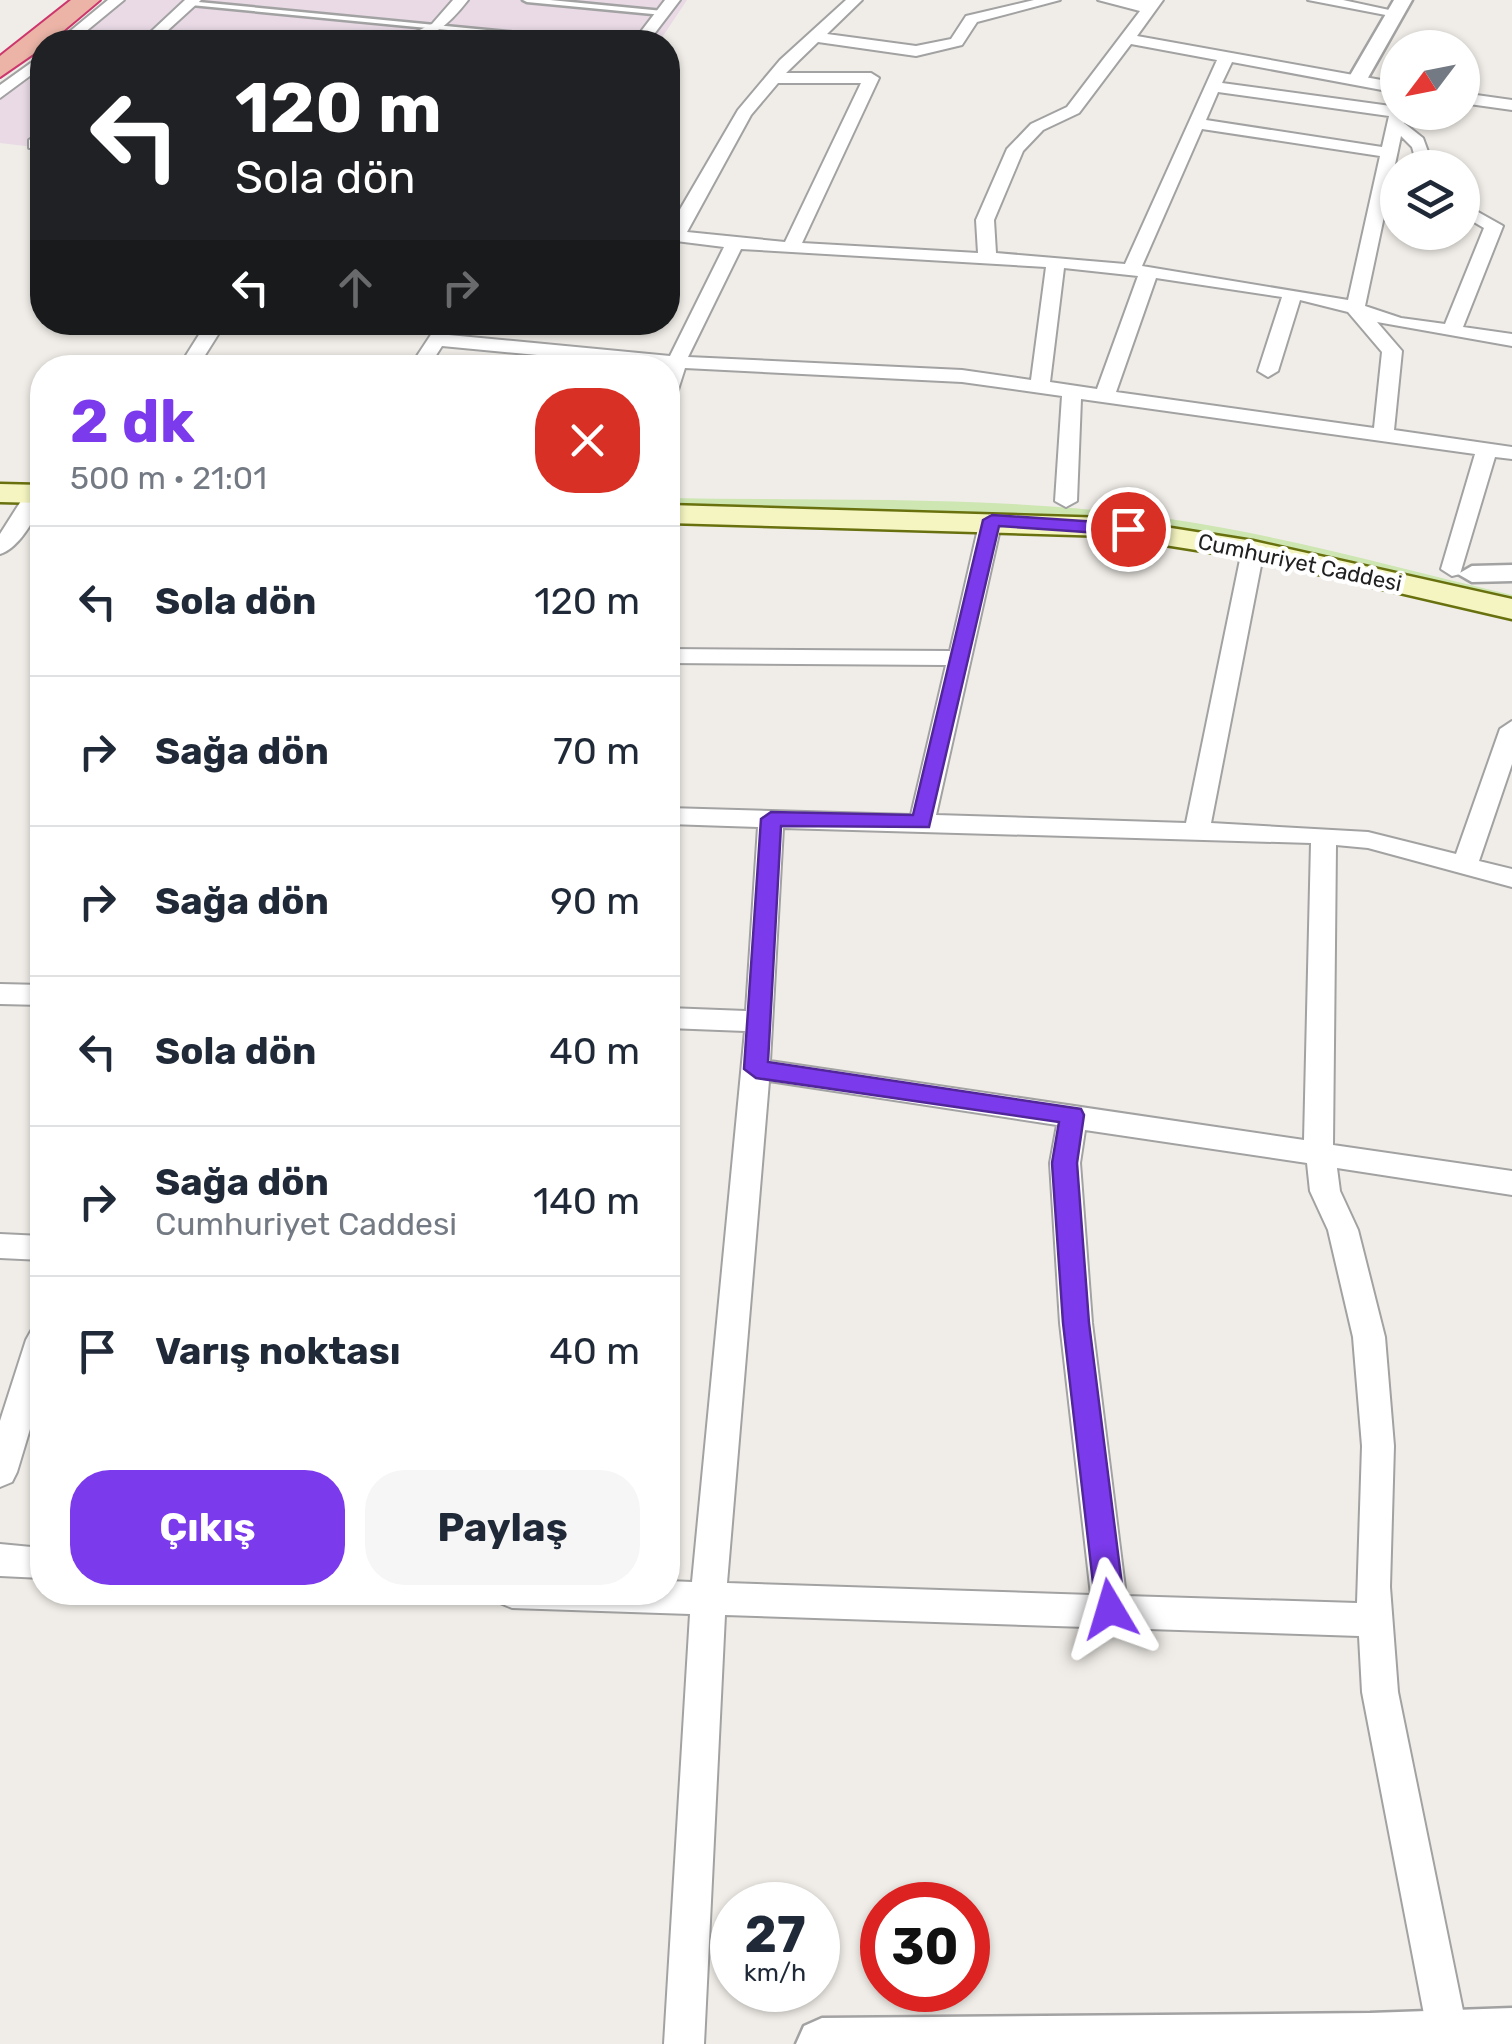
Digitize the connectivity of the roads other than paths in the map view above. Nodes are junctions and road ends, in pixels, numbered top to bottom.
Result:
1 (48, 0) edge
2 (87, 0) edge
3 (117, 0) edge
4 (461, 0) edge
5 (528, 0) edge
6 (856, 0) edge
7 (1053, 0) edge
8 (1105, 0) edge
9 (1315, 0) edge
10 (192, 1) edge
11 (1153, 4) edge
12 (668, 6) edge
13 (1399, 6) edge
14 (49, 30) edge
15 (79, 30) edge
16 (160, 30) edge
17 (403, 30) edge
18 (442, 30) edge
19 (649, 30) edge
20 (814, 37) junction
21 (0, 38) edge
22 (1125, 38) junction
23 (30, 45) edge
24 (1226, 55) junction
25 (0, 69) edge
26 (30, 69) edge
27 (774, 78) junction
28 (1358, 79) junction
29 (1380, 84) edge
30 (1213, 87) junction
31 (0, 93) edge
32 (1480, 101) edge
33 (1512, 106) edge
34 (1380, 113) edge
35 (1197, 124) junction
36 (1380, 151) edge
37 (1480, 218) edge
38 (1380, 219) edge
39 (680, 222) edge
40 (680, 237) edge
41 (735, 243) junction
42 (791, 248) junction
43 (987, 258) junction
44 (1056, 262) junction
45 (1140, 272) junction
46 (1293, 293) junction
47 (1355, 308) junction
48 (1452, 331) junction
49 (473, 335) edge
50 (1512, 340) edge
51 (623, 355) edge
52 (679, 355) edge
53 (680, 362) edge
54 (1268, 371) dead end
55 (1040, 386) junction
56 (1072, 390) junction
57 (1105, 395) junction
58 (1383, 437) junction
59 (1486, 451) junction
60 (1512, 453) edge
61 (0, 476) edge
62 (30, 485) edge
63 (30, 489) edge
64 (680, 491) edge
65 (0, 493) edge
66 (1066, 501) junction
67 (30, 506) edge
68 (680, 514) edge
69 (992, 520) junction
70 (0, 548) edge
71 (1253, 550) junction
72 (1462, 572) junction
73 (1512, 573) edge
74 (1512, 584) edge
75 (1512, 608) edge
76 (680, 656) edge
77 (960, 658) junction
78 (1512, 730) edge
79 (680, 816) edge
80 (771, 819) junction
81 (922, 822) junction
82 (1197, 829) junction
83 (1324, 835) junction
84 (1465, 864) junction
85 (1512, 878) edge
86 (0, 994) edge
87 (30, 995) edge
88 (680, 1018) edge
89 (759, 1021) junction
90 (756, 1069) junction
91 (1072, 1115) junction
92 (1320, 1151) junction
93 (1512, 1183) edge
94 (0, 1246) edge
95 (30, 1247) edge
96 (30, 1378) edge
97 (0, 1472) edge
98 (0, 1560) edge
99 (30, 1563) edge
100 (680, 1597) edge
101 (708, 1598) junction
102 (1110, 1609) junction
103 (1375, 1620) junction
104 (1512, 2033) edge
105 (1448, 2035) junction
106 (1371, 2042) edge
107 (684, 2044) edge
108 (822, 2044) edge

1 - 21 highway
2 - 14 highway
3 - 15 street
4 - 18 street
5 - 12 lane
6 - 20 street
7 - 20 street
8 - 11 street
9 - 13 street
10 - 16 street
10 - 17 lane
11 - 22 street
12 - 19 street
13 - 28 street
20 - 27 street
22 - 24 street
22 - 43 street
23 - 25 highway
24 - 28 street
24 - 30 street
26 - 31 street
27 - 39 street
27 - 42 street
28 - 29 street
30 - 34 street
30 - 35 street
32 - 33 street
35 - 36 street
35 - 45 street
37 - 48 street
38 - 47 street
40 - 41 street
41 - 42 street
41 - 52 street
42 - 43 street
43 - 44 street
44 - 45 street
44 - 55 street
45 - 46 street
45 - 57 street
46 - 47 street
46 - 54 street
47 - 48 street
47 - 58 street
48 - 50 street
49 - 51 street
53 - 55 street
55 - 56 street
56 - 57 street
56 - 66 street
57 - 58 street
58 - 59 street
59 - 60 street
59 - 72 street
61 - 62 main road
63 - 65 main road
64 - 66 main road, Cumhuriyet Caddesi
66 - 72 main road, Cumhuriyet Caddesi
67 - 70 street
68 - 69 main road, Cumhuriyet Caddesi
69 - 71 main road, Cumhuriyet Caddesi
69 - 77 street
71 - 75 main road, Cumhuriyet Caddesi
71 - 82 street
72 - 73 street
72 - 74 main road, Cumhuriyet Caddesi
76 - 77 street
77 - 81 street
78 - 84 street
79 - 80 street
80 - 81 street
80 - 89 street
81 - 82 street
82 - 83 street
83 - 84 street
83 - 92 street
84 - 85 street
86 - 87 street
88 - 89 street
89 - 90 street
90 - 91 street
90 - 101 street
91 - 92 street
91 - 102 street
92 - 93 street
92 - 103 street
94 - 95 street
96 - 97 street
98 - 99 street
100 - 101 street
101 - 102 street
101 - 107 street
102 - 103 street
103 - 105 street
104 - 105 street
105 - 106 street
106 - 108 street

